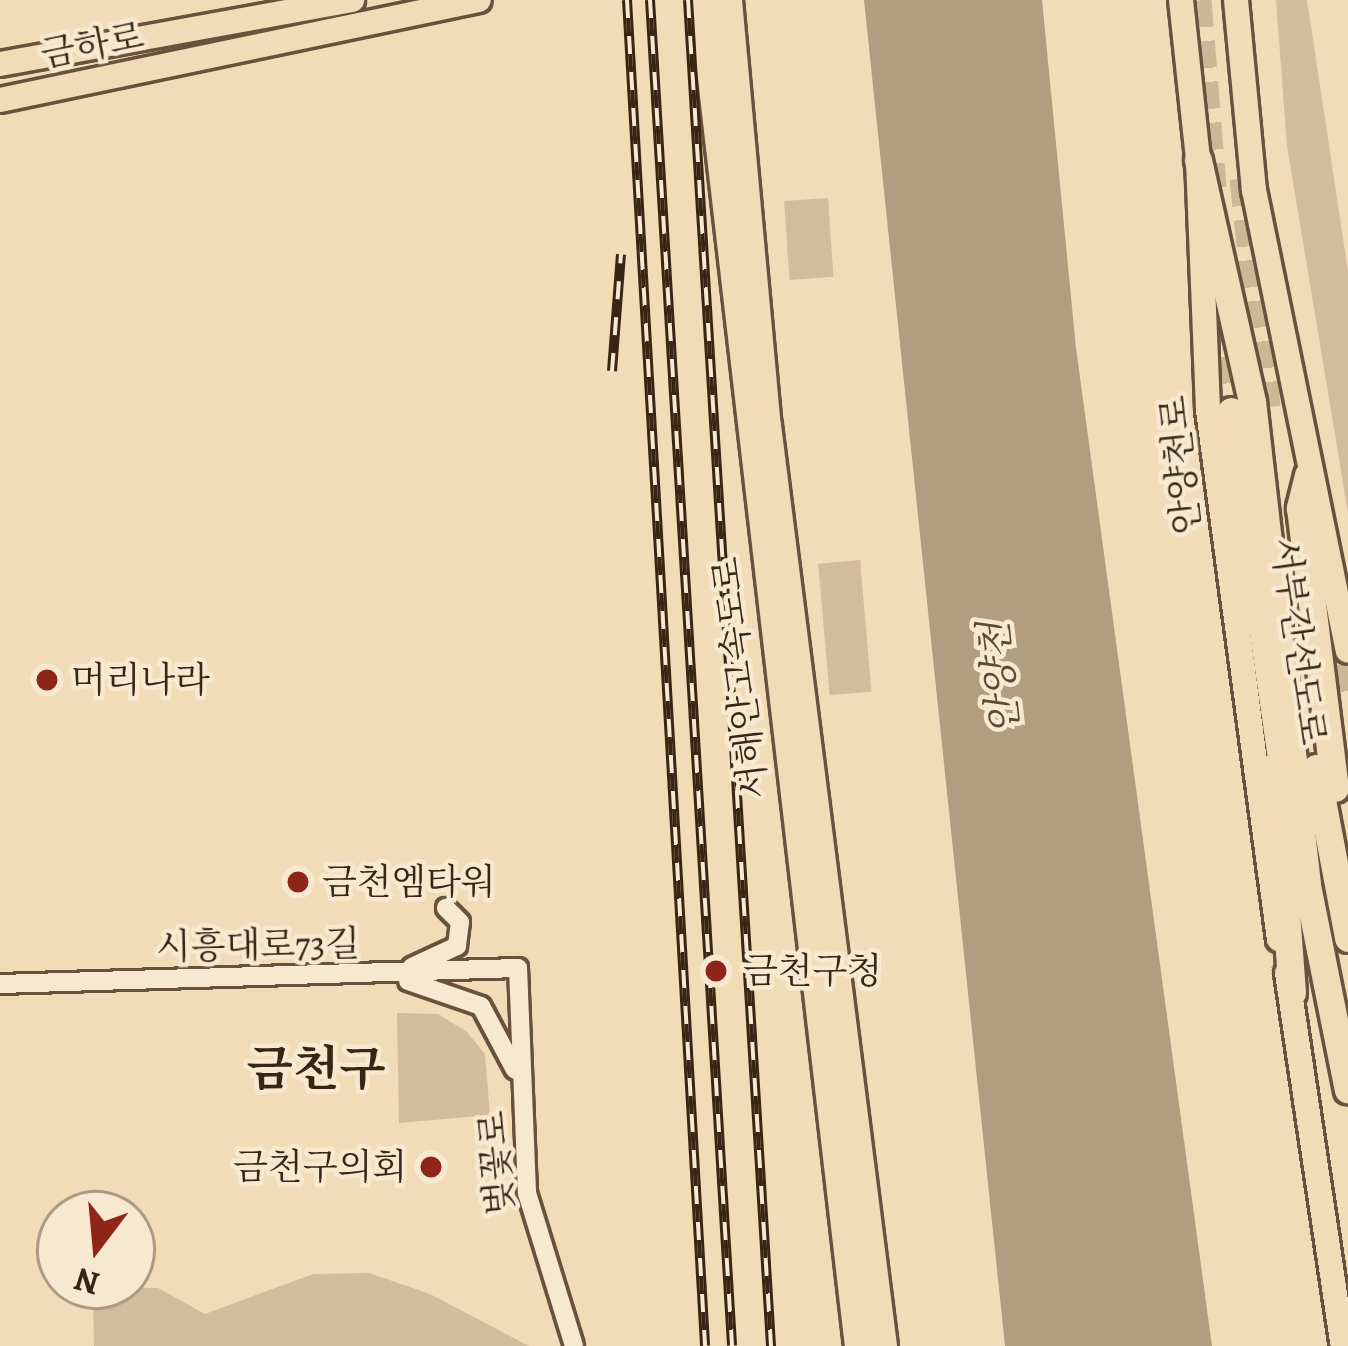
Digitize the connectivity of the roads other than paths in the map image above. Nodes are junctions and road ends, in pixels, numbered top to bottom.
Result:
1 (352, 0) edge
2 (479, 0) edge
3 (702, 0) edge
4 (728, 0) edge
5 (1180, 0) edge
6 (1237, 0) edge
7 (0, 64) edge
8 (0, 100) edge
9 (1198, 160) junction
10 (1267, 407) tunnel mouth
11 (1232, 411) tunnel mouth
12 (1308, 475) junction
13 (1348, 650) tunnel mouth
14 (1274, 738) junction
15 (1307, 882) junction
16 (1339, 888) junction
17 (446, 908) dead end
18 (1348, 938) edge
19 (518, 968) joint
20 (385, 976) junction
21 (0, 984) edge
22 (1292, 992) junction
23 (1348, 1090) edge
24 (523, 1098) junction
25 (574, 1346) edge
26 (858, 1346) edge
27 (883, 1346) edge
28 (1343, 1346) edge

1 - 7 main road, 금하로
2 - 8 main road, 금하로
3 - 26 highway, 서해안고속도로
4 - 27 highway, 서해안고속도로
5 - 9 main road, 안양천로
6 - 12 main road
9 - 15 highway
9 - 22 main road, 안양천로
10 - 16 highway, 서부간선도로
11 - 14 highway, 서부간선도로
12 - 13 main road
12 - 16 highway
14 - 15 highway, 서부간선도로
14 - 22 highway
15 - 23 highway, 서부간선도로
16 - 18 highway, 서부간선도로
17 - 20 street
19 - 20 street, 시흥대로73길
19 - 24 street, 벚꽃로
20 - 21 street, 시흥대로73길
20 - 24 street
22 - 28 main road, 안양천로
24 - 25 street, 벚꽃로

